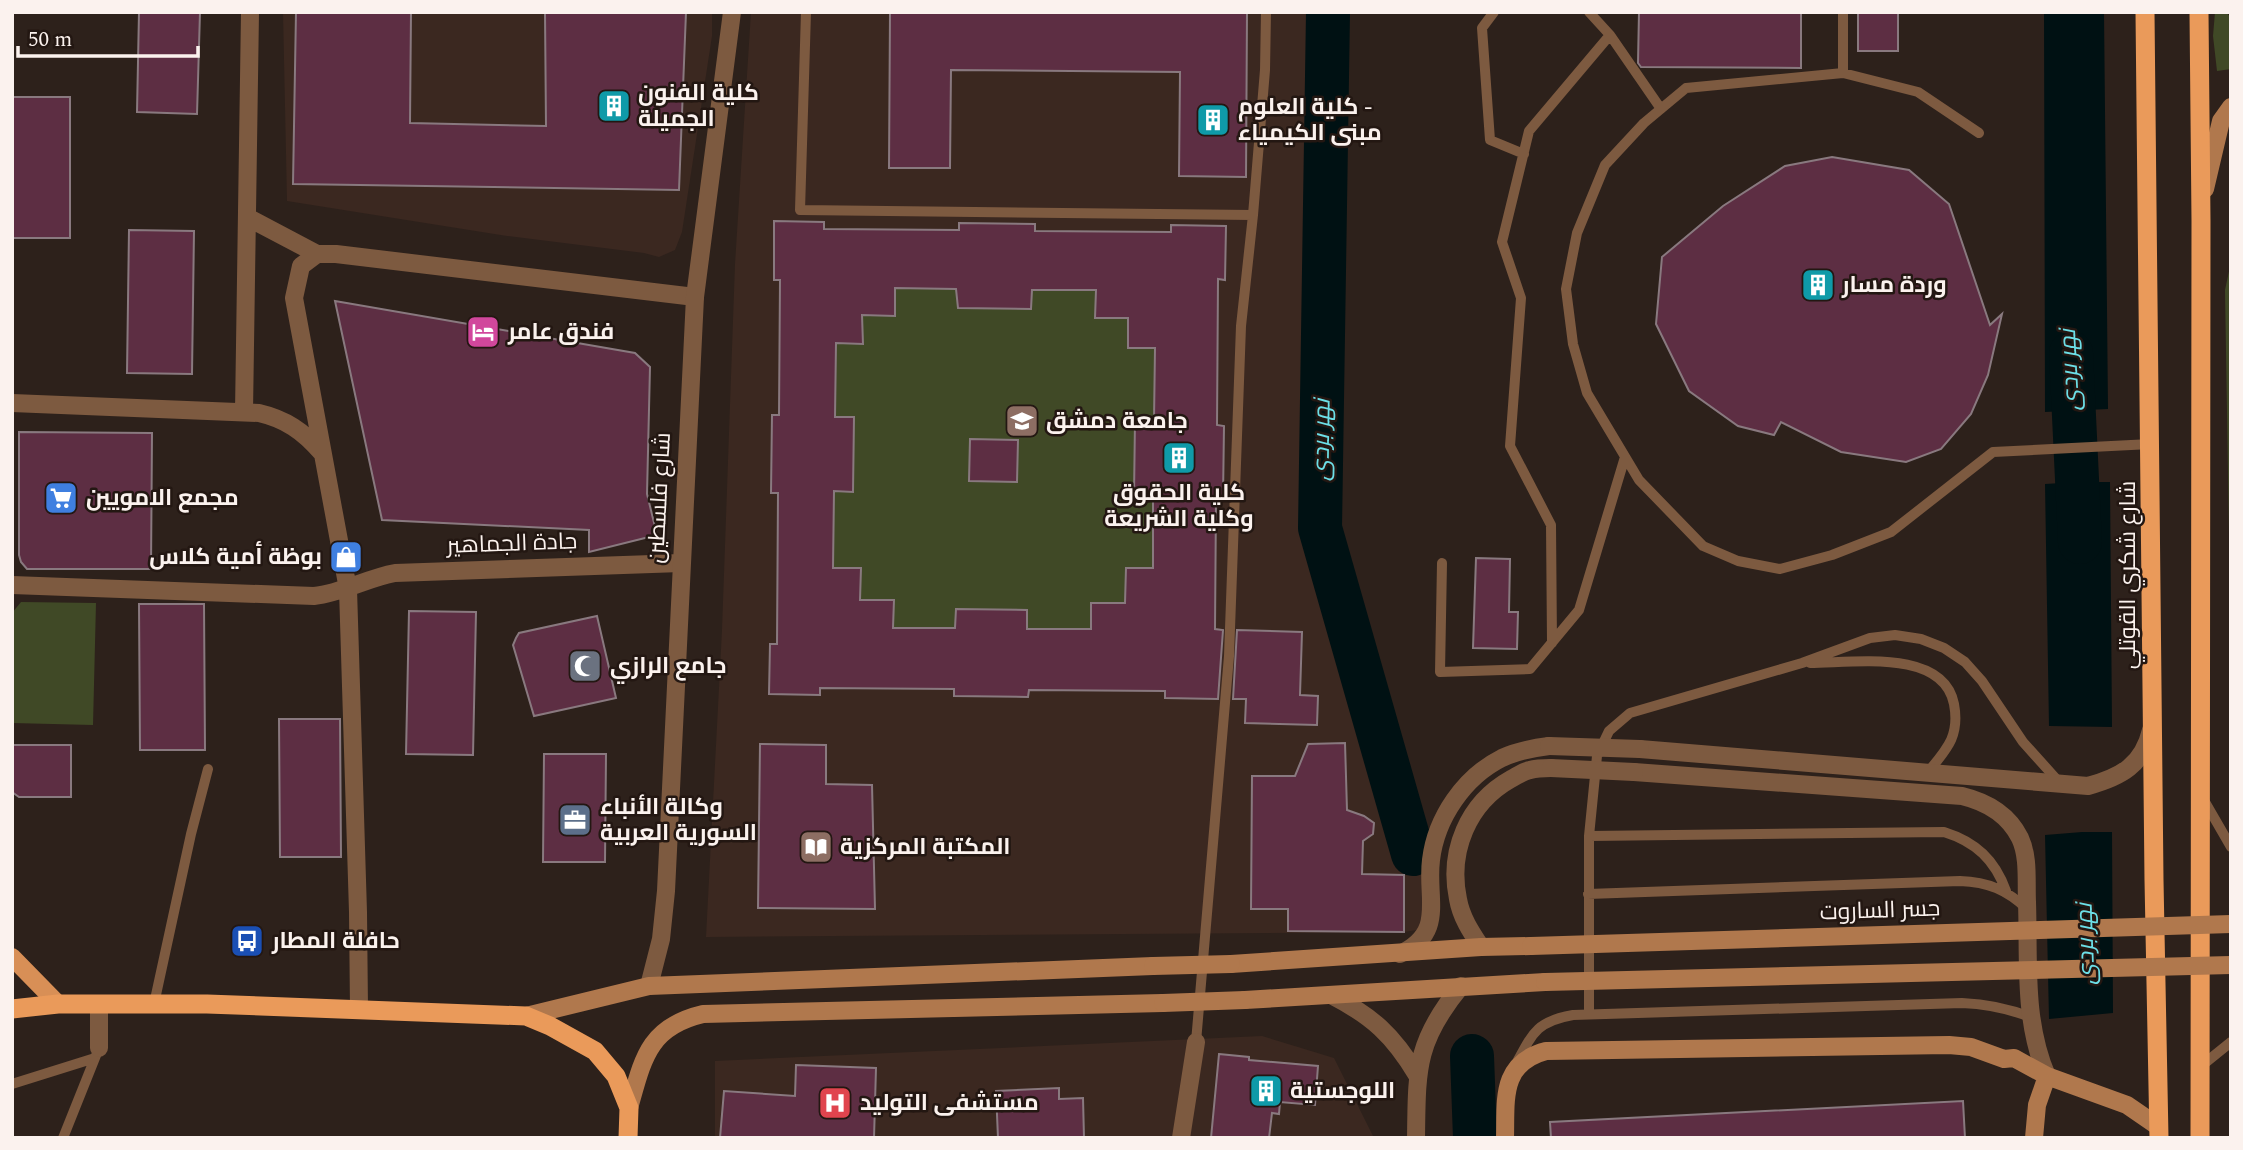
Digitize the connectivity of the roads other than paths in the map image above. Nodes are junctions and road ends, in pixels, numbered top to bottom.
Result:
1 (250, 12) edge
2 (732, 12) edge
3 (806, 12) edge
4 (1266, 12) edge
5 (1494, 12) edge
6 (1589, 12) edge
7 (1843, 12) edge
8 (2145, 12) edge
9 (2199, 12) edge
10 (1610, 35) junction
11 (1843, 73) junction
12 (2231, 107) edge
13 (1661, 108) junction
14 (1979, 133) dead end
15 (1524, 154) junction
16 (2201, 203) junction
17 (1253, 215) junction
18 (247, 216) junction
19 (317, 254) junction
20 (695, 297) junction
21 (12, 403) edge
22 (244, 412) junction
23 (2151, 443) junction
24 (321, 452) junction
25 (1625, 457) junction
26 (681, 563) junction
27 (1442, 563) dead end
28 (12, 585) edge
29 (348, 589) junction
30 (1552, 643) junction
31 (1802, 663) junction
32 (2154, 720) junction
33 (208, 769) dead end
34 (1928, 772) junction
35 (2062, 785) junction
36 (2200, 795) junction
37 (1589, 836) junction
38 (2231, 847) edge
39 (2006, 891) junction
40 (1588, 894) junction
41 (2027, 909) junction
42 (2231, 924) edge
43 (1481, 947) junction
44 (1400, 954) junction
45 (12, 957) edge
46 (2231, 965) edge
47 (649, 986) junction
48 (1461, 986) junction
49 (1331, 995) junction
50 (58, 1004) junction
51 (99, 1004) junction
52 (154, 1004) junction
53 (12, 1009) edge
54 (359, 1009) junction
55 (1589, 1014) junction
56 (526, 1016) junction
57 (2030, 1017) junction
58 (1196, 1042) joint
59 (2231, 1042) edge
60 (97, 1053) junction
61 (2200, 1068) junction
62 (1512, 1072) junction
63 (1417, 1075) junction
64 (2047, 1076) junction
65 (12, 1084) edge
66 (629, 1108) junction
67 (2159, 1132) edge
68 (64, 1138) edge
69 (628, 1138) edge
70 (1181, 1138) edge
71 (1416, 1138) edge
72 (1505, 1138) edge
73 (2034, 1138) edge
74 (2200, 1138) edge

1 - 18 street
2 - 20 street, شارع فلسطين
3 - 17 lane
4 - 17 lane
5 - 15 lane
6 - 10 lane
7 - 11 lane
8 - 23 highway, شارع شكري القوتلي
9 - 16 highway
10 - 13 lane
10 - 15 lane
11 - 13 lane
11 - 14 lane
12 - 16 main road
13 - 25 lane
15 - 30 lane
16 - 36 highway
17 - 58 lane
18 - 19 street
18 - 22 street
19 - 20 street
19 - 24 street
20 - 26 street, شارع فلسطين
21 - 22 street
22 - 24 street
23 - 25 lane
23 - 32 highway, شارع شكري القوتلي
24 - 29 street
25 - 30 lane
26 - 29 street, جادة الجماهير
26 - 47 street, شارع فلسطين
27 - 30 lane
28 - 29 street, جادة الجماهير
29 - 54 street
31 - 34 lane
31 - 35 lane
31 - 37 lane
32 - 35 street
32 - 67 highway, شارع شكري القوتلي
33 - 52 lane
34 - 35 street
34 - 44 street, bridge
36 - 38 lane
36 - 61 highway
37 - 39 lane
37 - 40 lane
39 - 40 lane
39 - 41 lane
40 - 55 lane
41 - 43 street, bridge
41 - 57 street
42 - 43 main road, جسر الساروت, bridge
43 - 44 main road, جسر الساروت
44 - 47 main road, جسر الساروت, bridge
45 - 50 main road
46 - 48 main road, bridge
47 - 56 main road, جسر الساروت
48 - 49 main road
48 - 63 street
49 - 63 street
49 - 66 main road, bridge
50 - 51 highway
50 - 53 highway
51 - 52 highway
51 - 60 street
52 - 54 highway
54 - 56 highway
55 - 57 lane
55 - 62 lane
56 - 66 highway
57 - 64 street
58 - 70 street
59 - 61 lane
60 - 65 lane
60 - 68 lane
61 - 74 highway
62 - 64 main road
62 - 72 main road
63 - 71 street
64 - 67 main road
64 - 73 main road
66 - 69 highway

